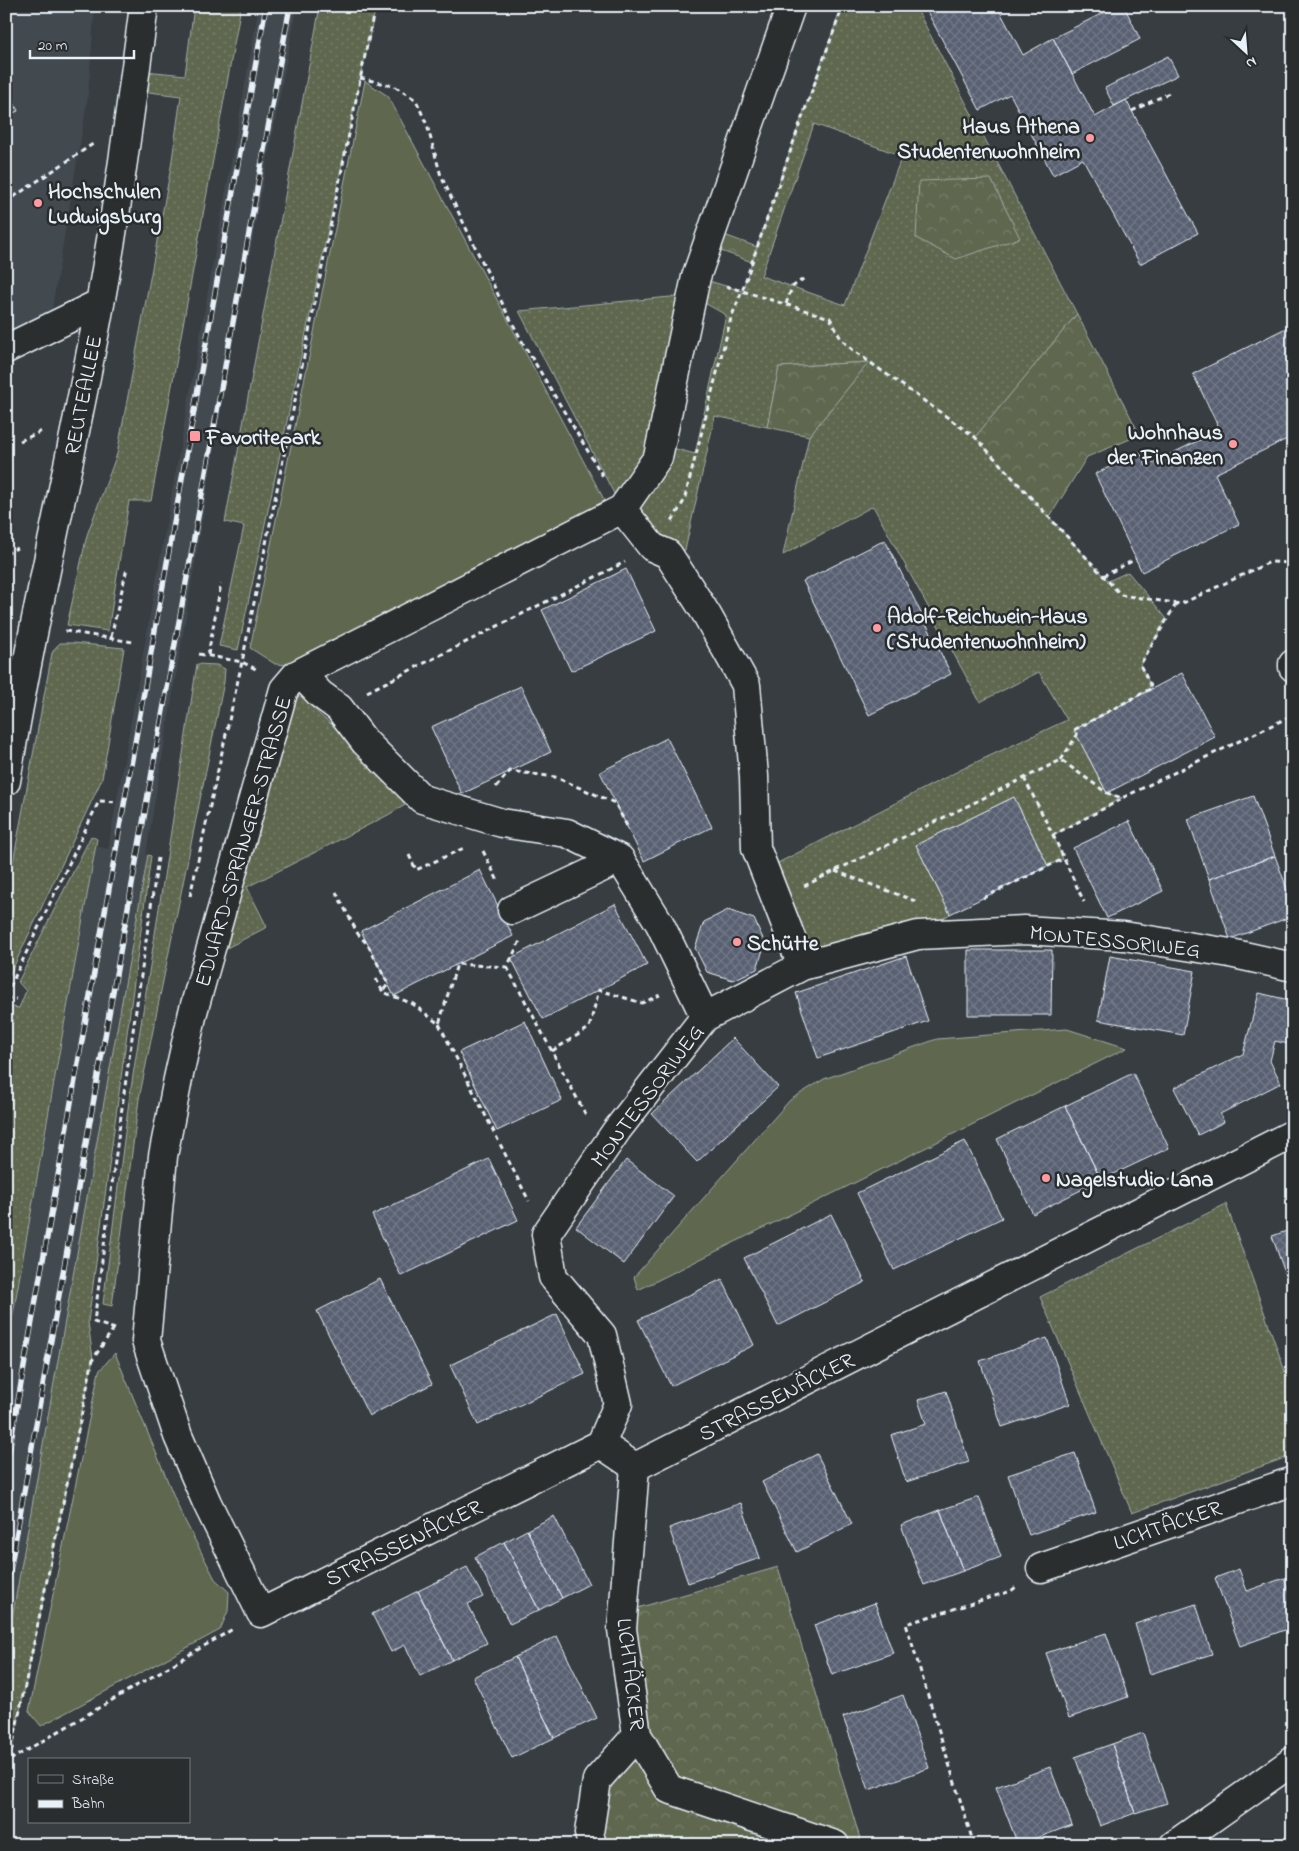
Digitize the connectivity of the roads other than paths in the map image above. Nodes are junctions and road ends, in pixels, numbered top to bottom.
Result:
1 (144, 6) edge
2 (792, 6) edge
3 (100, 303) junction
4 (6, 349) edge
5 (622, 509) junction
6 (300, 673) junction
7 (6, 781) edge
8 (620, 858) junction
9 (512, 910) road end
10 (802, 966) junction
11 (1293, 967) edge
12 (705, 1017) junction
13 (1293, 1134) edge
14 (601, 1444) junction
15 (635, 1467) junction
16 (1293, 1481) edge
17 (1041, 1568) road end
18 (260, 1613) joint
19 (637, 1735) junction
20 (1293, 1761) edge
21 (592, 1845) edge
22 (835, 1845) edge
23 (1174, 1845) edge

1 - 3 street, REUTEALLEE
2 - 5 street, EDUARD-SPRANGER-STRASSE
3 - 4 street
3 - 7 street, REUTEALLEE
5 - 6 street, EDUARD-SPRANGER-STRASSE
5 - 10 street
6 - 8 street
6 - 18 street, EDUARD-SPRANGER-STRASSE
8 - 9 street
8 - 12 street
10 - 11 street, MONTESSORIWEG
10 - 12 street, MONTESSORIWEG
12 - 14 street, MONTESSORIWEG
13 - 15 street, STRASSENÄCKER
14 - 15 street
14 - 18 street, STRASSENÄCKER
15 - 19 street, LICHTÄCKER
16 - 17 street, LICHTÄCKER
19 - 21 street
19 - 22 street, LICHTÄCKER
20 - 23 street

